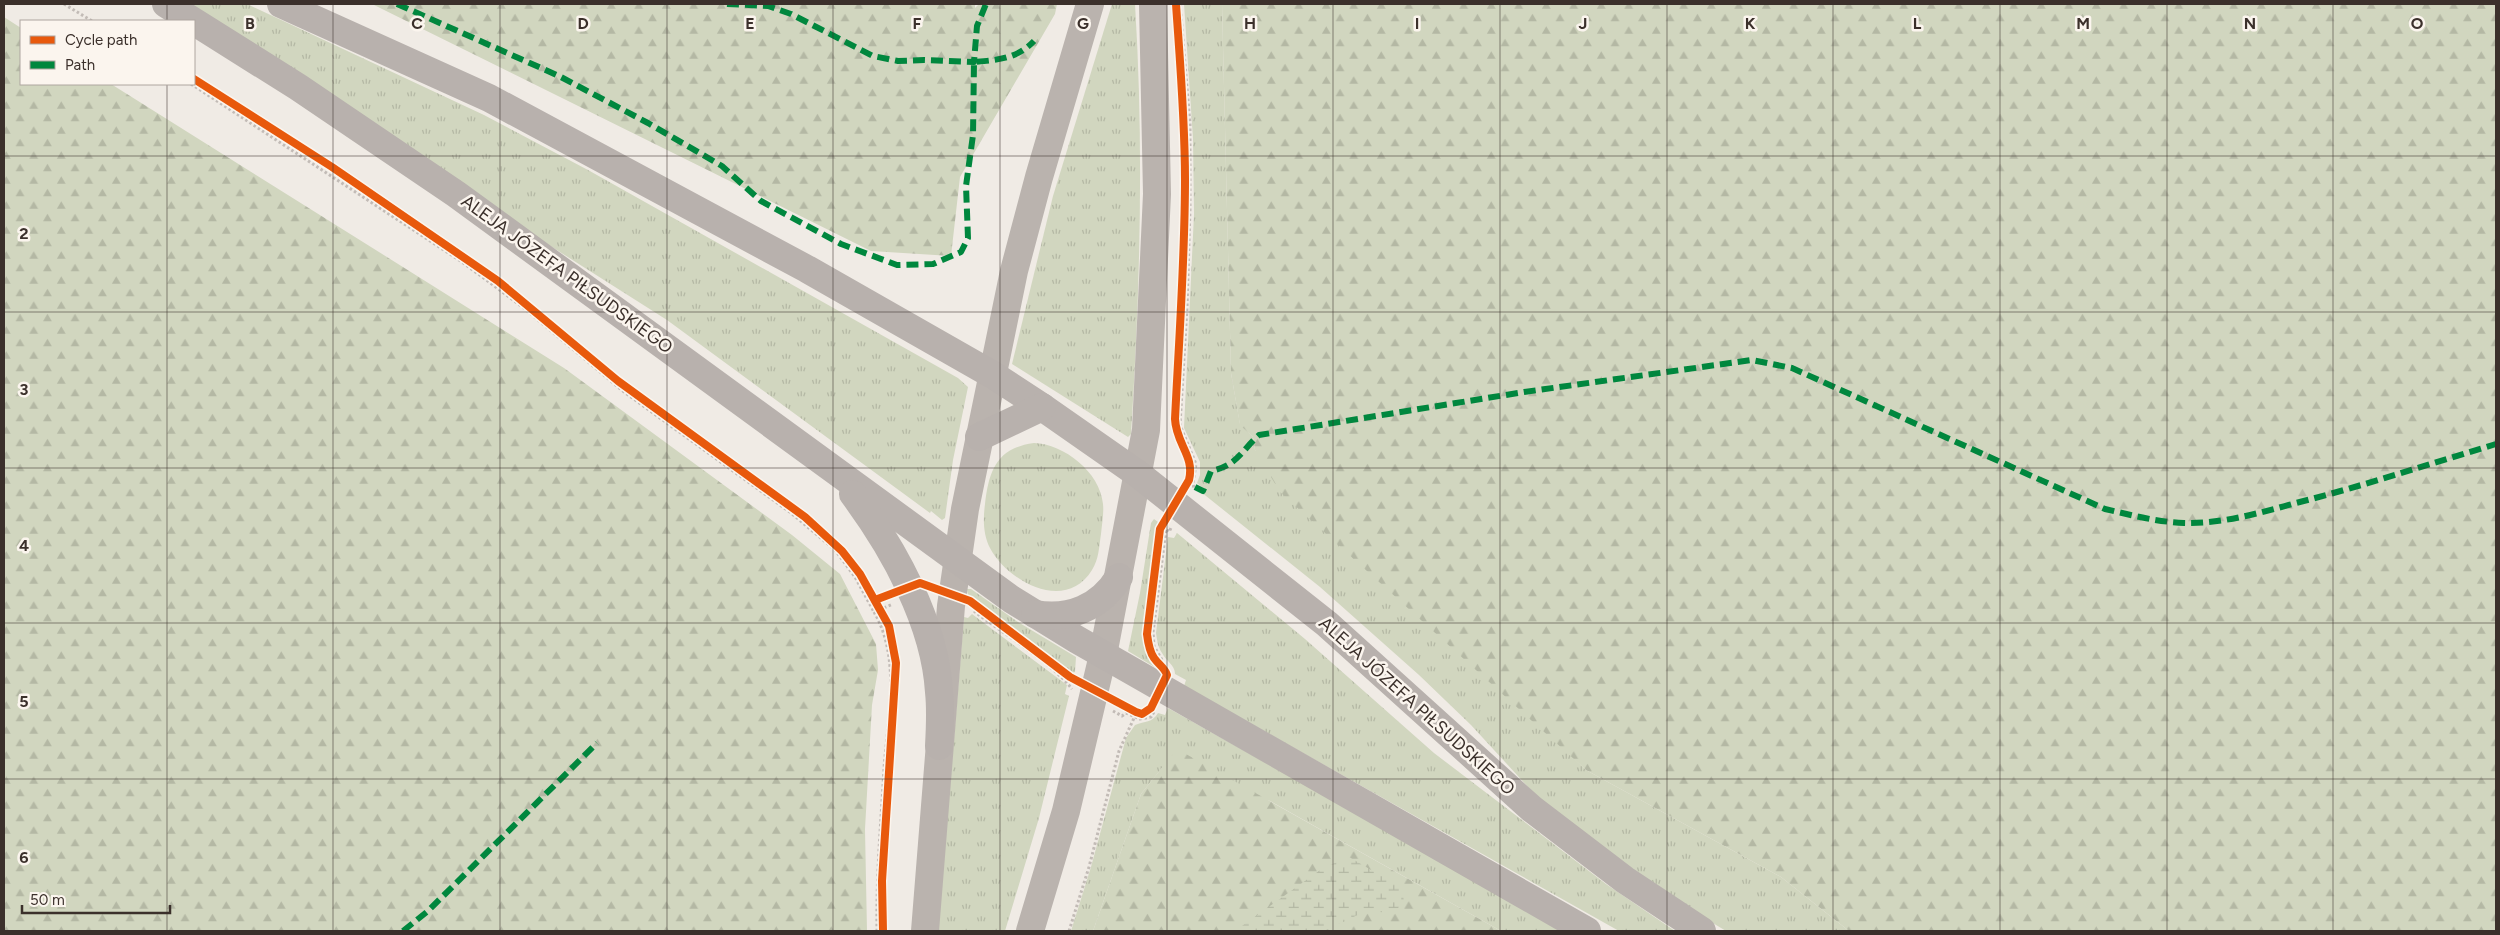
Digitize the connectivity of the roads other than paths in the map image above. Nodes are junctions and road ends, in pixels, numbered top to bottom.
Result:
1 (166, 4) edge
2 (281, 4) edge
3 (1090, 4) edge
4 (1152, 4) edge
5 (191, 20) edge
6 (195, 22) edge
7 (993, 376) junction
8 (1042, 407) junction
9 (979, 437) junction
10 (823, 462) junction
11 (1138, 474) junction
12 (956, 560) junction
13 (1119, 577) junction
14 (1033, 614) junction
15 (1103, 654) junction
16 (939, 746) junction
17 (925, 931) edge
18 (1030, 931) edge
19 (1587, 931) edge
20 (1702, 931) edge

1 - 5 main road, ALEJA JÓZEFA PIŁSUDSKIEGO
2 - 7 main road
3 - 7 main road
4 - 11 main road
6 - 10 main road, ALEJA JÓZEFA PIŁSUDSKIEGO
7 - 8 main road, ALEJA JÓZEFA PIŁSUDSKIEGO
7 - 9 main road
8 - 9 main road
8 - 11 main road, ALEJA JÓZEFA PIŁSUDSKIEGO
9 - 12 main road
10 - 12 main road, ALEJA JÓZEFA PIŁSUDSKIEGO
10 - 16 main road
11 - 13 main road
11 - 20 main road, ALEJA JÓZEFA PIŁSUDSKIEGO
12 - 14 main road, ALEJA JÓZEFA PIŁSUDSKIEGO
12 - 16 main road
13 - 14 main road
13 - 15 main road
14 - 15 main road, ALEJA JÓZEFA PIŁSUDSKIEGO
15 - 18 main road
15 - 19 main road
16 - 17 main road

